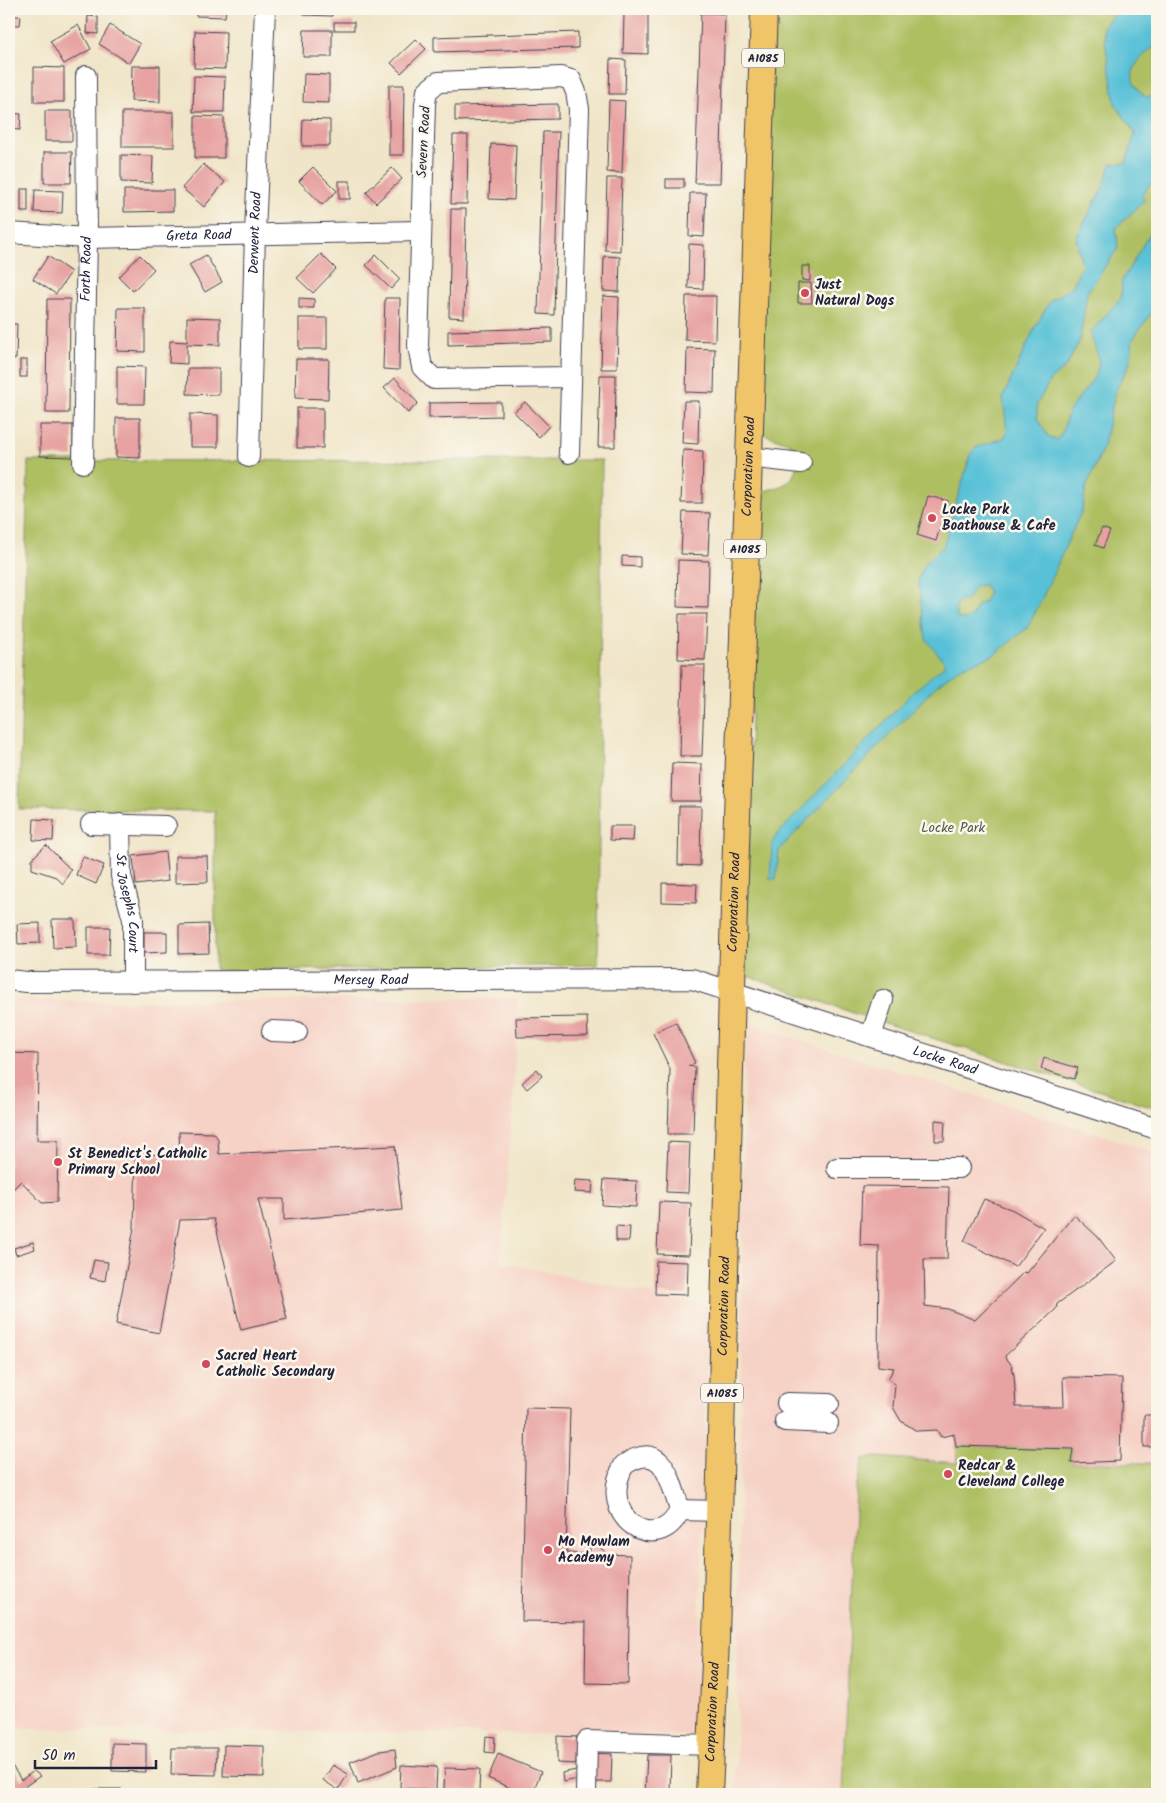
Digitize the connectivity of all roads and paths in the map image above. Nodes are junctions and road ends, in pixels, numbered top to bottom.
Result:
1 (266, 9) edge
2 (764, 9) edge
3 (86, 76) dead end
4 (420, 231) junction
5 (9, 233) edge
6 (255, 233) junction
7 (87, 238) junction
8 (570, 377) junction
9 (569, 453) dead end
10 (249, 457) dead end
11 (748, 457) junction
12 (83, 463) dead end
13 (801, 463) dead end
14 (91, 824) dead end
15 (120, 824) junction
16 (166, 826) dead end
17 (9, 980) edge
18 (133, 982) junction
19 (732, 992) junction
20 (883, 1000) dead end
21 (272, 1032) dead end
22 (297, 1032) dead end
23 (871, 1036) junction
24 (1157, 1129) edge
25 (837, 1168) dead end
26 (959, 1168) dead end
27 (786, 1412) dead end
28 (828, 1414) dead end
29 (680, 1510) dead end
30 (719, 1511) junction
31 (710, 1745) junction
32 (586, 1794) edge
33 (708, 1794) edge

1 - 6 street, Derwent Road
2 - 11 main road, Corporation Road / A1085
3 - 7 street, Forth Road
4 - 6 street, Greta Road
4 - 8 street, Severn Road
4 - 8 street, Severn Road
5 - 7 street, Greta Road
6 - 7 street, Greta Road
6 - 10 street, Derwent Road
7 - 12 street, Forth Road
8 - 9 street, Severn Road
11 - 13 street
11 - 19 main road, Corporation Road / A1085
14 - 15 street
15 - 16 street
15 - 18 street, St Josephs Court
17 - 18 street, Mersey Road
18 - 19 street, Mersey Road
19 - 23 street, Locke Road
19 - 30 main road, Corporation Road / A1085
20 - 23 street
21 - 22 street
23 - 24 street, Locke Road
25 - 26 street
27 - 28 street
29 - 30 street
30 - 31 main road, Corporation Road / A1085
31 - 32 street
31 - 33 main road, Corporation Road / A1085

